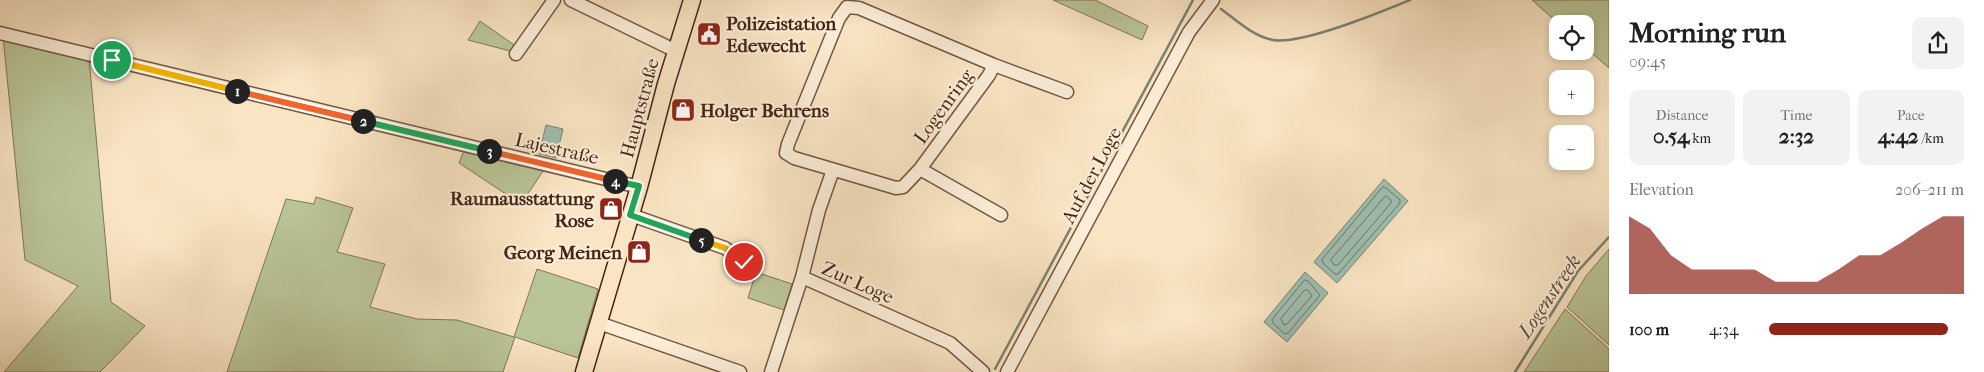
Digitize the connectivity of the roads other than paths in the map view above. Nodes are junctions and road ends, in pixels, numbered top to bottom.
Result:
1 (554, 0) edge
2 (571, 0) edge
3 (692, 0) edge
4 (1214, 0) edge
5 (0, 33) edge
6 (676, 51) junction
7 (516, 54) dead end
8 (994, 65) junction
9 (1067, 92) dead end
10 (920, 169) junction
11 (833, 170) junction
12 (639, 186) junction
13 (630, 215) junction
14 (1001, 216) dead end
15 (744, 262) dead end
16 (802, 278) junction
17 (599, 323) junction
18 (584, 372) edge
19 (740, 372) edge
20 (771, 372) edge
21 (983, 372) edge
22 (1007, 372) edge

1 - 7 street
2 - 6 street
3 - 6 main road, Hauptstraße
4 - 22 street, Auf der Loge
5 - 12 street, Lajestraße
6 - 12 main road, Hauptstraße
8 - 9 street, Logenring
8 - 10 street, Logenring
8 - 11 street, Logenring
10 - 11 street, Logenring
10 - 14 street, Logenring
11 - 16 street
12 - 13 main road, Hauptstraße
13 - 15 street
13 - 17 main road, Hauptstraße
16 - 20 street, Zur Loge
16 - 21 street, Zur Loge
17 - 18 main road, Hauptstraße
17 - 19 street

